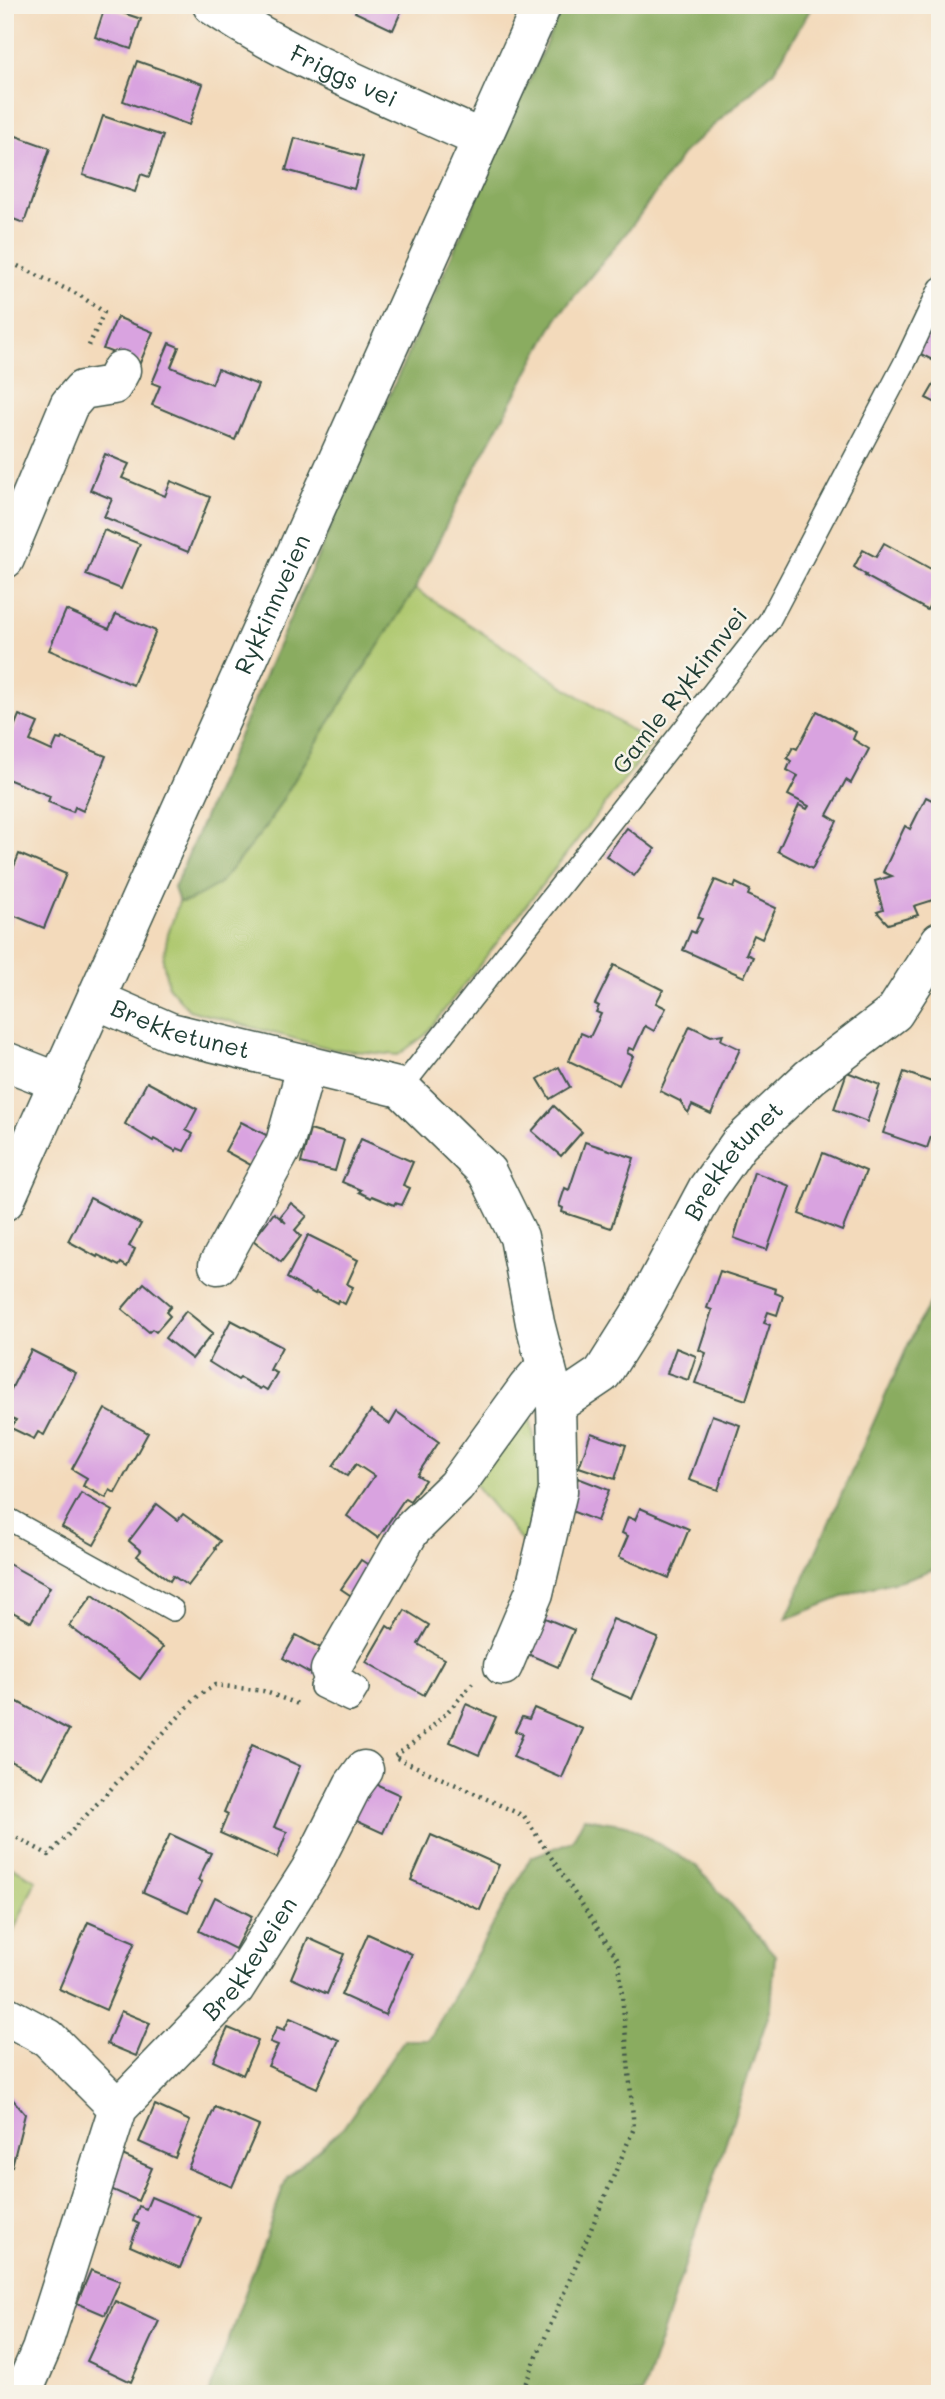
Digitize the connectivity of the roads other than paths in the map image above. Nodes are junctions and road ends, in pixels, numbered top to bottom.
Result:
1 (212, 5) edge
2 (542, 5) edge
3 (481, 139) junction
4 (940, 288) edge
5 (121, 370) dead end
6 (5, 559) edge
7 (940, 940) edge
8 (97, 1000) junction
9 (5, 1061) edge
10 (307, 1064) junction
11 (59, 1082) junction
12 (401, 1088) junction
13 (5, 1201) edge
14 (218, 1265) dead end
15 (546, 1366) junction
16 (556, 1405) junction
17 (5, 1517) edge
18 (173, 1610) dead end
19 (509, 1654) road end
20 (330, 1670) dead end
21 (375, 1765) road end
22 (5, 2015) edge
23 (118, 2108) junction
24 (23, 2394) edge

1 - 3 street, Friggs vei
2 - 3 street, Rykkinnveien
3 - 8 street, Rykkinnveien
4 - 12 lane, Gamle Rykkinnvei
5 - 6 street
7 - 16 street, Brekketunet
8 - 10 street, Brekketunet
8 - 11 street, Rykkinnveien
9 - 11 street
10 - 12 street, Brekketunet
10 - 14 street
11 - 13 street, Rykkinnveien
12 - 15 street
15 - 16 street
15 - 20 street
16 - 19 street
17 - 18 lane
21 - 23 street, Brekkeveien
22 - 23 street
23 - 24 street, Brekkeveien

